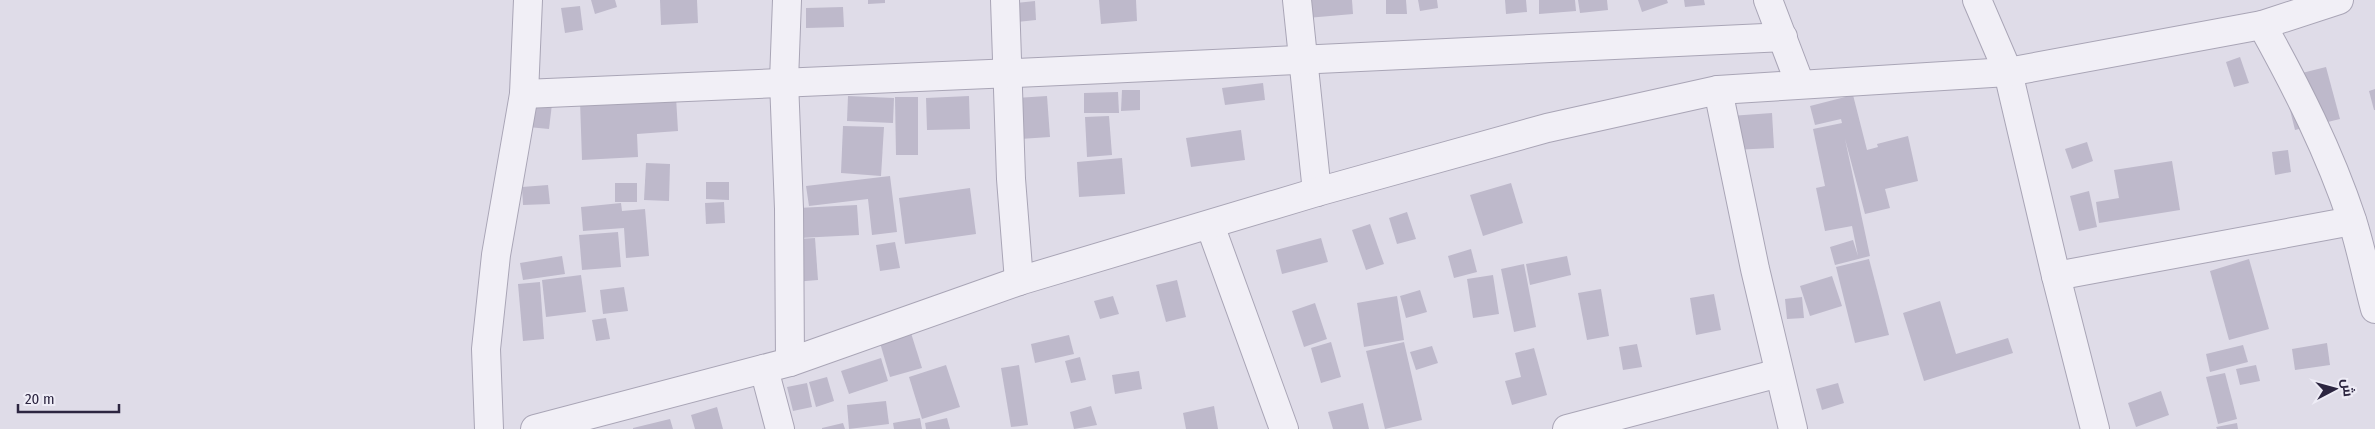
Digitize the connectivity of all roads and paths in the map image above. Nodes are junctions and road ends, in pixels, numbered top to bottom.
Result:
1 (528, 0) edge
2 (787, 0) edge
3 (1005, 0) edge
4 (1297, 0) edge
5 (1768, 0) edge
6 (1978, 0) edge
7 (2338, 0) edge
8 (2262, 25) junction
9 (1783, 37) junction
10 (1303, 59) junction
11 (2008, 72) junction
12 (1007, 73) junction
13 (784, 81) junction
14 (1800, 84) junction
15 (1718, 90) junction
16 (524, 94) junction
17 (1317, 192) junction
18 (2352, 221) junction
19 (1210, 224) junction
20 (2056, 276) junction
21 (1019, 281) junction
22 (2375, 308) edge
23 (790, 362) junction
24 (764, 369) junction
25 (1779, 373) junction
26 (1578, 427) edge
27 (488, 429) edge
28 (535, 429) edge
29 (780, 429) edge
30 (1284, 429) edge
31 (1792, 429) edge
32 (2095, 429) edge

1 - 16 street
2 - 13 street
3 - 12 street
4 - 10 street
5 - 9 street
6 - 11 street
7 - 8 street
8 - 11 street
8 - 18 street
9 - 10 street
9 - 14 street
10 - 12 street
10 - 17 street
11 - 14 street
11 - 20 street
12 - 13 street
12 - 21 street
13 - 16 street
13 - 23 street
14 - 15 street
15 - 17 street
15 - 25 street
16 - 27 street
17 - 19 street
18 - 20 street
18 - 22 street
19 - 21 street
19 - 30 street
20 - 32 street
21 - 23 street
23 - 24 street
24 - 28 street
24 - 29 street
25 - 26 street
25 - 31 street

